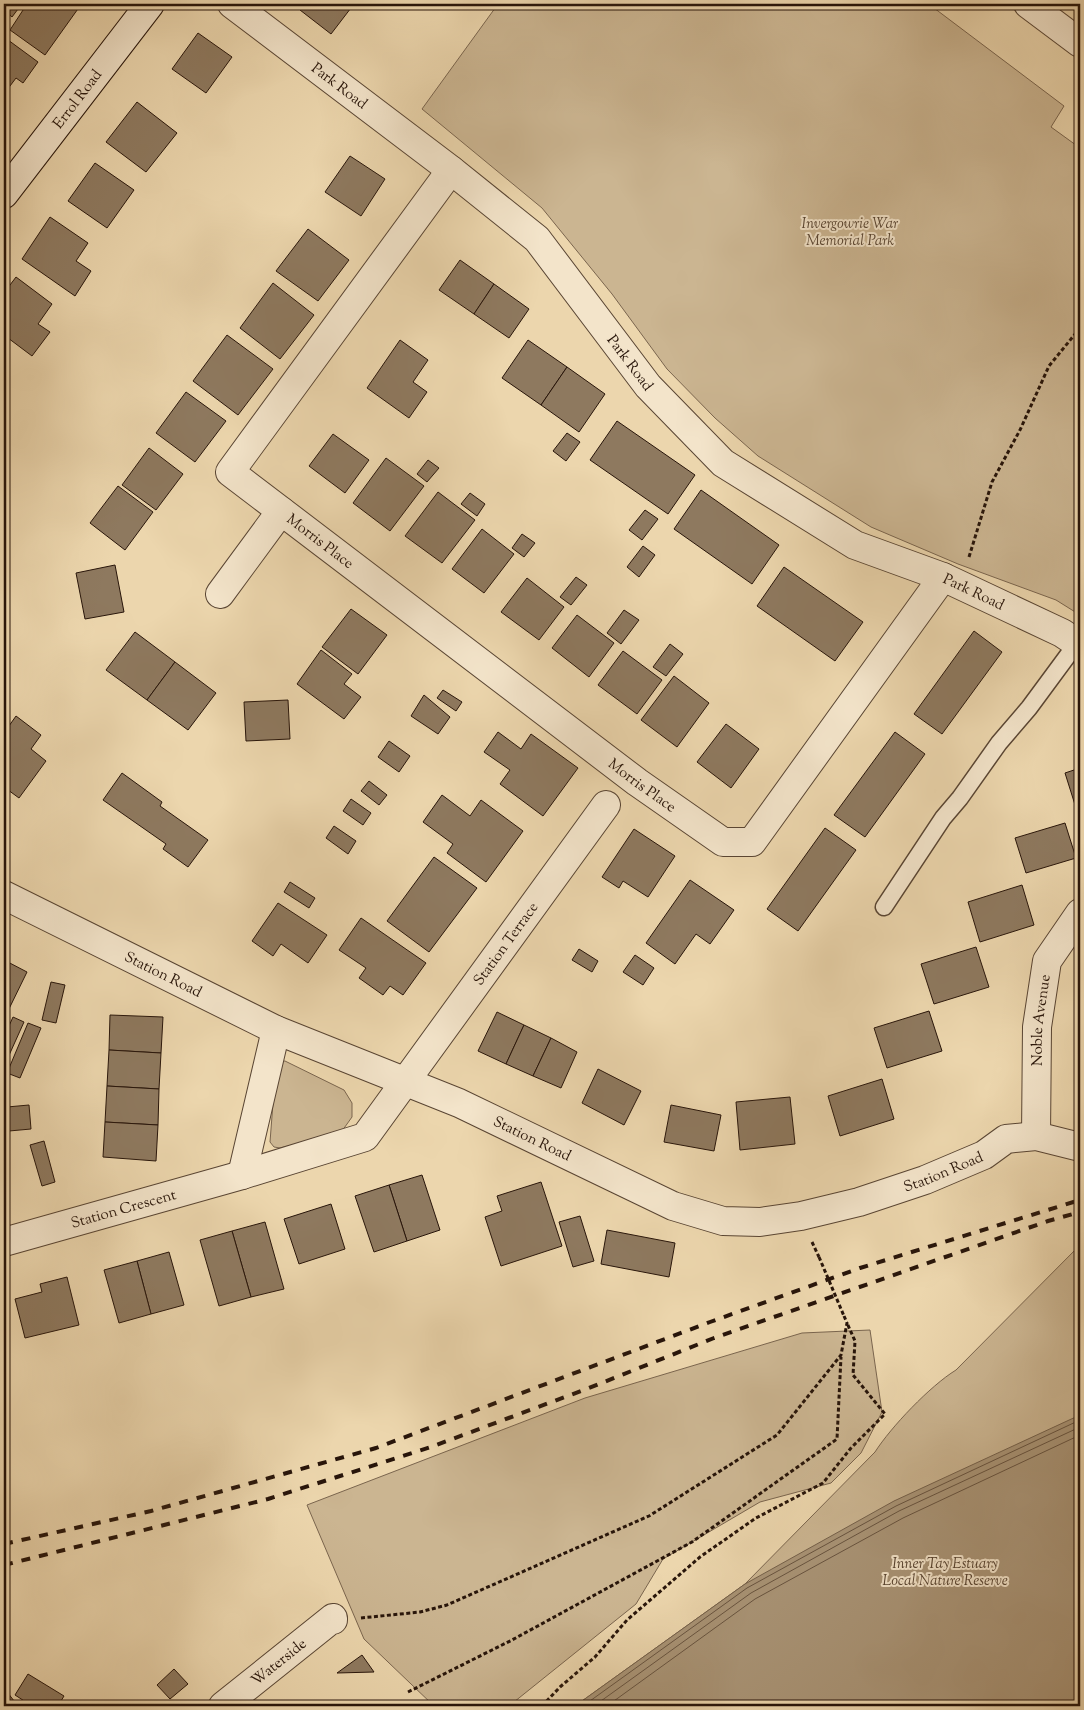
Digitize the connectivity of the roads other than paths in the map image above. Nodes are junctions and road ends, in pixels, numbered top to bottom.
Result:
1 (150, 4) edge
2 (232, 4) edge
3 (1028, 4) edge
4 (1080, 43) edge
5 (451, 170) junction
6 (4, 194) edge
7 (281, 511) junction
8 (952, 582) junction
9 (220, 594) dead end
10 (1079, 644) edge
11 (606, 805) dead end
12 (4, 895) edge
13 (884, 907) dead end
14 (1080, 913) edge
15 (276, 1030) junction
16 (403, 1082) junction
17 (1036, 1136) junction
18 (1080, 1146) edge
19 (242, 1175) junction
20 (4, 1242) edge
21 (333, 1620) road end
22 (223, 1706) edge

1 - 6 street, Errol Road
2 - 5 street, Park Road
3 - 4 street
5 - 7 street, Morris Place
5 - 8 street, Park Road
7 - 8 street, Morris Place
7 - 9 street, Morris Place
8 - 10 street, Park Road
10 - 13 lane
11 - 16 street, Station Terrace
12 - 15 street, Station Road
14 - 17 street, Noble Avenue
15 - 16 street, Station Road
15 - 19 street
16 - 17 street, Station Road
16 - 19 street, Station Crescent
17 - 18 street, Station Road
19 - 20 street, Station Crescent
21 - 22 street, Waterside

